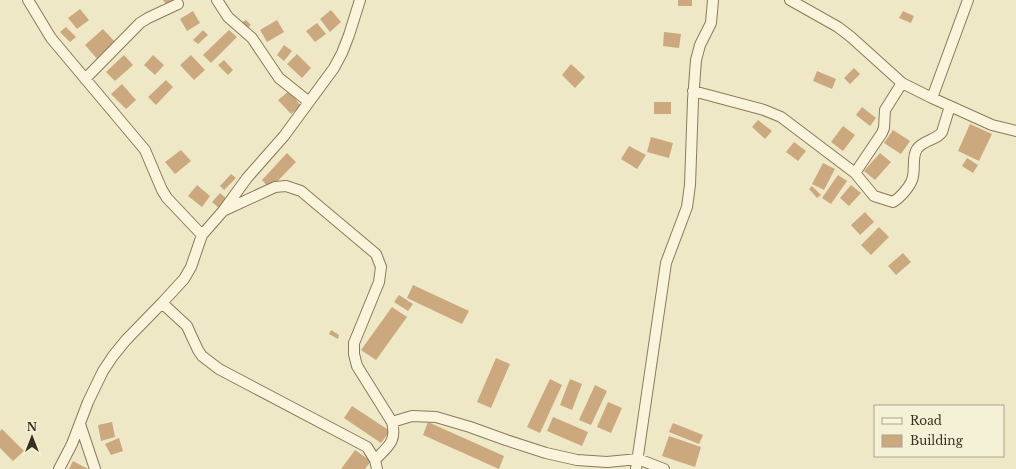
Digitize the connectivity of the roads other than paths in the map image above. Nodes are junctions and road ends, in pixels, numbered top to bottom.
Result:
1 (28, 0) edge
2 (217, 0) edge
3 (360, 0) edge
4 (713, 0) edge
5 (790, 0) edge
6 (968, 0) edge
7 (178, 4) dead end
8 (85, 79) junction
9 (902, 83) junction
10 (694, 91) junction
11 (932, 98) junction
12 (309, 102) junction
13 (950, 106) junction
14 (1016, 131) edge
15 (855, 174) junction
16 (223, 211) junction
17 (202, 235) junction
18 (162, 303) junction
19 (392, 422) junction
20 (80, 424) junction
21 (72, 444) junction
22 (86, 444) junction
23 (376, 464) edge
24 (637, 464) edge
25 (59, 469) edge
26 (95, 469) edge
27 (664, 469) edge

1 - 8 street
2 - 12 street
3 - 12 street
4 - 10 street
5 - 9 street
6 - 11 street
7 - 8 street
8 - 17 street
9 - 11 street
9 - 15 street
10 - 15 street
10 - 24 street
11 - 13 street
12 - 16 street
13 - 14 street
13 - 15 street
16 - 17 street
16 - 19 street
17 - 18 street
18 - 20 street
18 - 23 street
19 - 23 street
19 - 24 street
20 - 21 street
20 - 22 street
21 - 22 street
21 - 25 street
22 - 26 street
24 - 27 street

